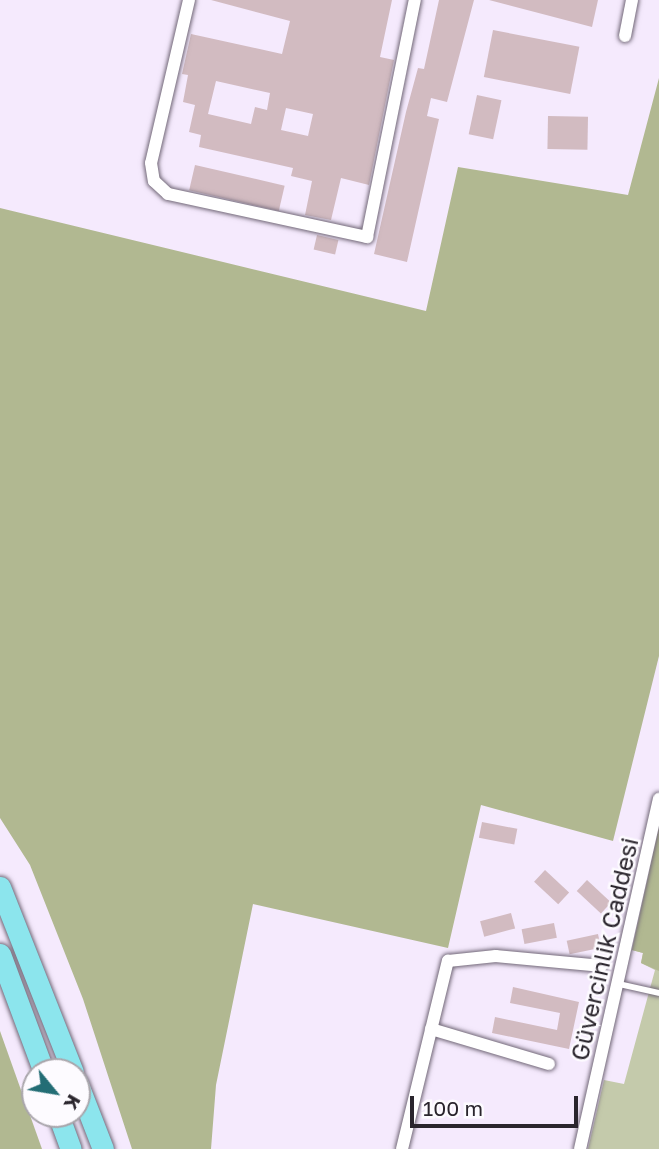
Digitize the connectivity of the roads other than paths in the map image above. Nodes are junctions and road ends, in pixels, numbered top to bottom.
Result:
1 (189, 0) edge
2 (415, 0) edge
3 (632, 0) edge
4 (625, 36) dead end
5 (659, 799) edge
6 (0, 887) edge
7 (0, 954) edge
8 (602, 966) dead end
9 (619, 984) junction
10 (659, 993) edge
11 (431, 1029) junction
12 (39, 1058) edge
13 (67, 1058) edge
14 (549, 1064) dead end
15 (91, 1118) edge
16 (63, 1128) edge
17 (71, 1149) edge
18 (103, 1149) edge
19 (402, 1149) edge
20 (580, 1149) edge

1 - 2 street
3 - 4 street
5 - 9 street, Güvercinlik Caddesi
6 - 13 main road
7 - 12 main road
8 - 11 street, Güvercinlik Caddesi
9 - 10 lane
9 - 20 street, Güvercinlik Caddesi
11 - 14 street
11 - 19 street, Güvercinlik Caddesi
15 - 18 main road
16 - 17 main road

